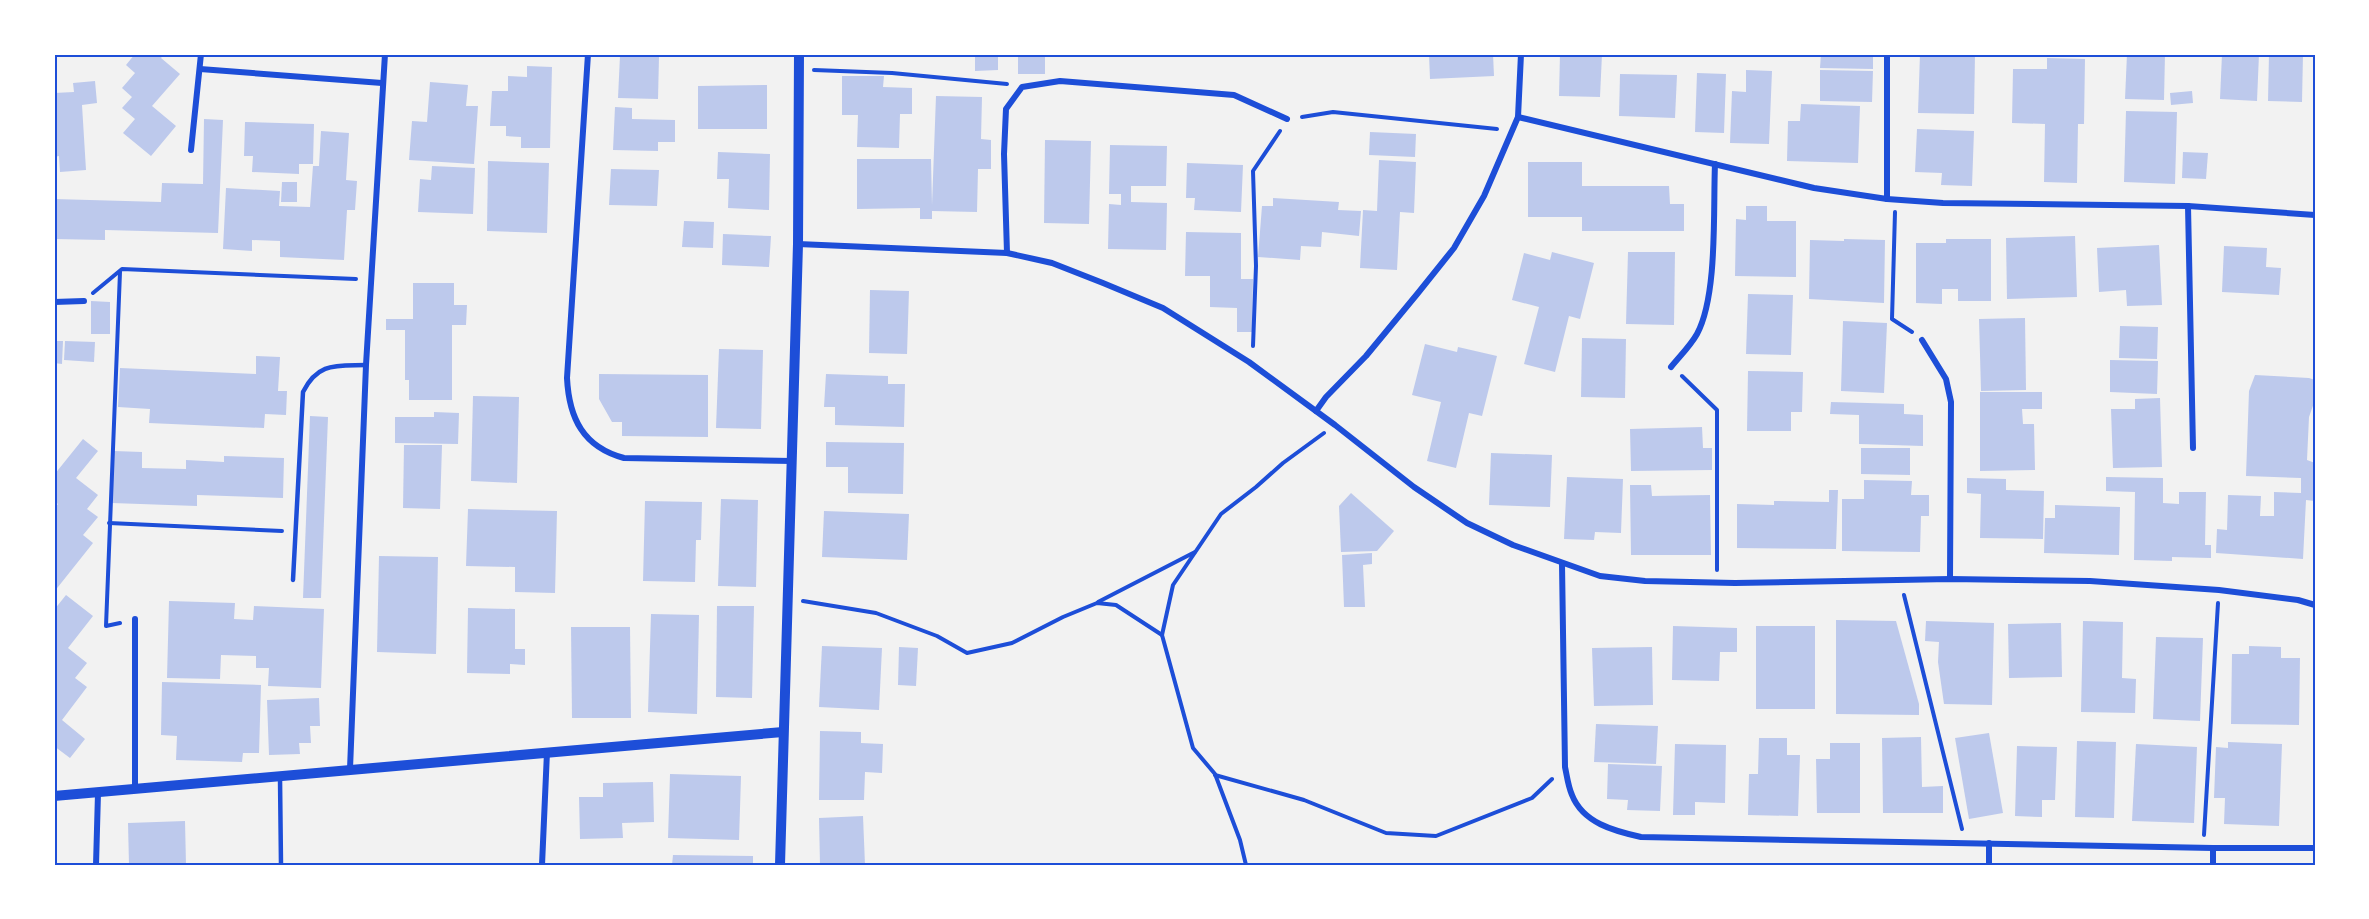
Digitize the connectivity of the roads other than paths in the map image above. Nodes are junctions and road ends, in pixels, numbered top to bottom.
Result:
1 (201, 54) edge
2 (385, 54) edge
3 (588, 54) edge
4 (799, 54) edge
5 (1521, 54) edge
6 (1887, 54) edge
7 (200, 69) junction
8 (382, 83) junction
9 (1518, 117) junction
10 (1287, 120) road end
11 (191, 150) dead end
12 (1714, 164) junction
13 (1887, 199) junction
14 (2188, 206) junction
15 (2315, 215) edge
16 (798, 244) junction
17 (1007, 253) junction
18 (54, 302) edge
19 (84, 302) road end
20 (1922, 340) road end
21 (366, 365) junction
22 (1671, 367) road end
23 (1316, 411) junction
24 (2193, 448) dead end
25 (792, 461) junction
26 (1562, 564) junction
27 (1950, 579) junction
28 (293, 580) dead end
29 (2315, 605) edge
30 (135, 619) road end
31 (783, 732) junction
32 (547, 752) junction
33 (350, 769) junction
34 (280, 777) junction
35 (135, 788) junction
36 (98, 793) junction
37 (54, 796) edge
38 (1989, 843) junction
39 (2213, 848) junction
40 (2315, 848) edge
41 (96, 865) edge
42 (281, 865) edge
43 (542, 865) edge
44 (780, 865) edge
45 (1989, 865) edge
46 (2213, 865) edge

1 - 7 street
2 - 8 street
3 - 25 street
4 - 16 street
5 - 9 street
6 - 13 street
7 - 8 street
7 - 11 street
8 - 21 street
9 - 12 street
9 - 23 street
10 - 17 street
12 - 13 street
12 - 22 street
13 - 14 street
14 - 15 street
14 - 24 street
16 - 17 street
16 - 25 street
17 - 23 street
18 - 19 street
20 - 27 street
21 - 28 lane
21 - 33 street
23 - 26 street
25 - 31 street
26 - 27 street
26 - 38 street
27 - 29 street
30 - 35 street
31 - 32 street
31 - 44 street
32 - 33 street
32 - 43 street
33 - 34 street
34 - 35 street
34 - 42 lane
35 - 36 street
36 - 37 street
36 - 41 street
38 - 39 street
38 - 45 street
39 - 40 street
39 - 46 street

